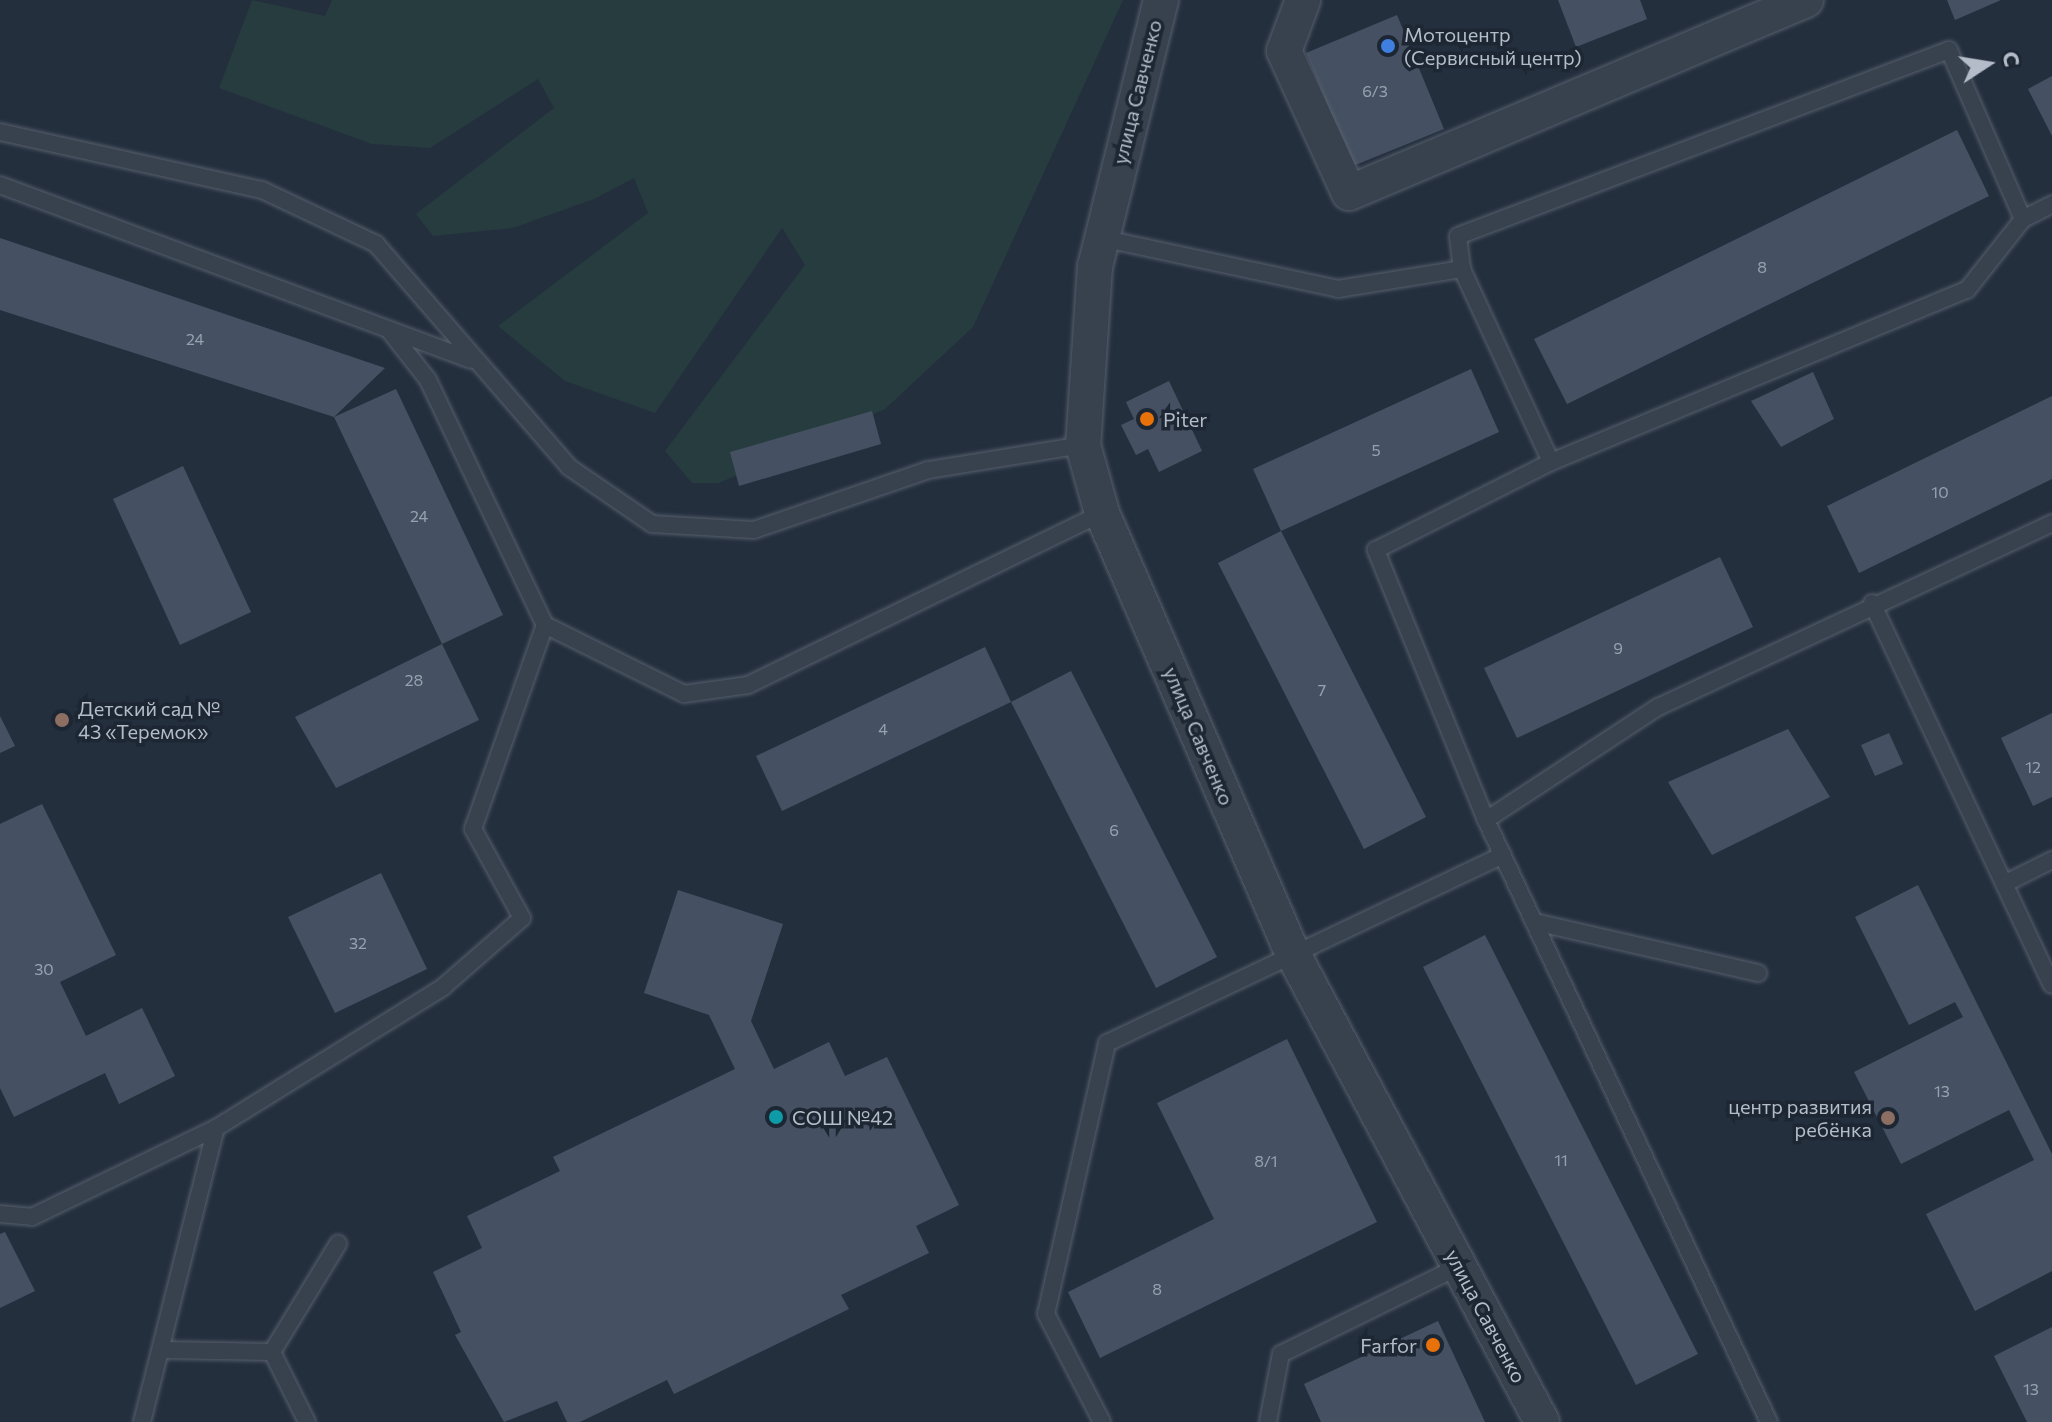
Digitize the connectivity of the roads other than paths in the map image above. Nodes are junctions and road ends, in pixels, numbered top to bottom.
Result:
1 (1161, 0) edge
2 (1303, 0) edge
3 (1806, 0) edge
4 (0, 132) edge
5 (0, 185) edge
6 (2052, 204) edge
7 (2023, 219) junction
8 (1101, 238) junction
9 (1462, 269) junction
10 (388, 329) junction
11 (472, 361) junction
12 (1083, 445) junction
13 (1551, 462) junction
14 (1102, 513) junction
15 (2052, 523) edge
16 (1872, 603) junction
17 (545, 625) junction
18 (1486, 820) junction
19 (1503, 855) junction
20 (2052, 860) edge
21 (2004, 884) junction
22 (1535, 922) junction
23 (1293, 954) junction
24 (1758, 973) dead end
25 (2052, 985) edge
26 (216, 1128) junction
27 (0, 1214) edge
28 (338, 1244) dead end
29 (1460, 1266) junction
30 (163, 1350) junction
31 (272, 1352) junction
32 (142, 1422) edge
33 (307, 1422) edge
34 (1102, 1422) edge
35 (1268, 1422) edge
36 (1542, 1422) edge
37 (1769, 1422) edge

1 - 8 street, улица Савченко
2 - 3 street
4 - 11 lane
5 - 10 lane
6 - 7 lane
7 - 9 lane
7 - 13 lane
8 - 9 lane
8 - 12 street, улица Савченко
9 - 13 lane
10 - 11 lane
10 - 17 lane
11 - 12 lane
12 - 14 street, улица Савченко
13 - 18 lane
14 - 17 lane
14 - 23 street, улица Савченко
15 - 16 lane
16 - 18 lane
16 - 21 lane
17 - 26 lane
18 - 19 lane
19 - 22 lane
19 - 23 lane
20 - 21 lane
21 - 25 lane
22 - 24 lane
22 - 37 lane
23 - 29 street, улица Савченко
23 - 34 lane
26 - 27 lane
26 - 30 lane
28 - 31 lane
29 - 35 lane
29 - 36 street, улица Савченко
30 - 31 lane
30 - 32 lane
31 - 33 lane

